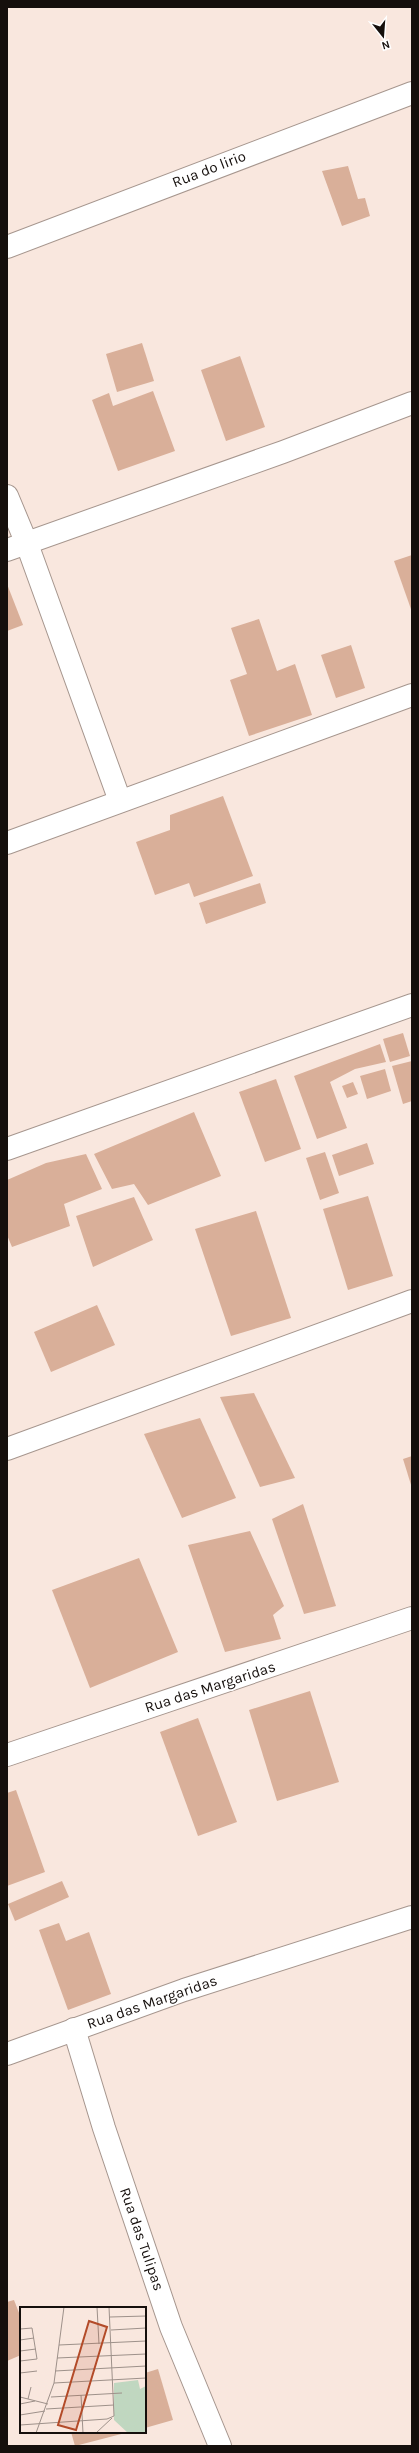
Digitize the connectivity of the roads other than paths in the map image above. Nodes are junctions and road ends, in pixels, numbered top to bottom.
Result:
1 (412, 93) edge
2 (7, 247) edge
3 (412, 403) edge
4 (7, 496) edge
5 (17, 547) edge
6 (412, 695) edge
7 (120, 802) junction
8 (7, 843) edge
9 (412, 1005) edge
10 (7, 1149) edge
11 (412, 1301) edge
12 (7, 1449) edge
13 (412, 1618) edge
14 (7, 1755) edge
15 (412, 1917) edge
16 (74, 2029) junction
17 (7, 2054) edge
18 (220, 2446) edge

1 - 2 street, Rua do lirio
3 - 5 street
4 - 5 street
5 - 7 street
6 - 7 street
7 - 8 street
9 - 10 street
11 - 12 street
13 - 14 street, Rua das Margaridas
15 - 16 street, Rua das Margaridas
16 - 17 street, Rua das Margaridas
16 - 18 street, Rua das Tulipas

